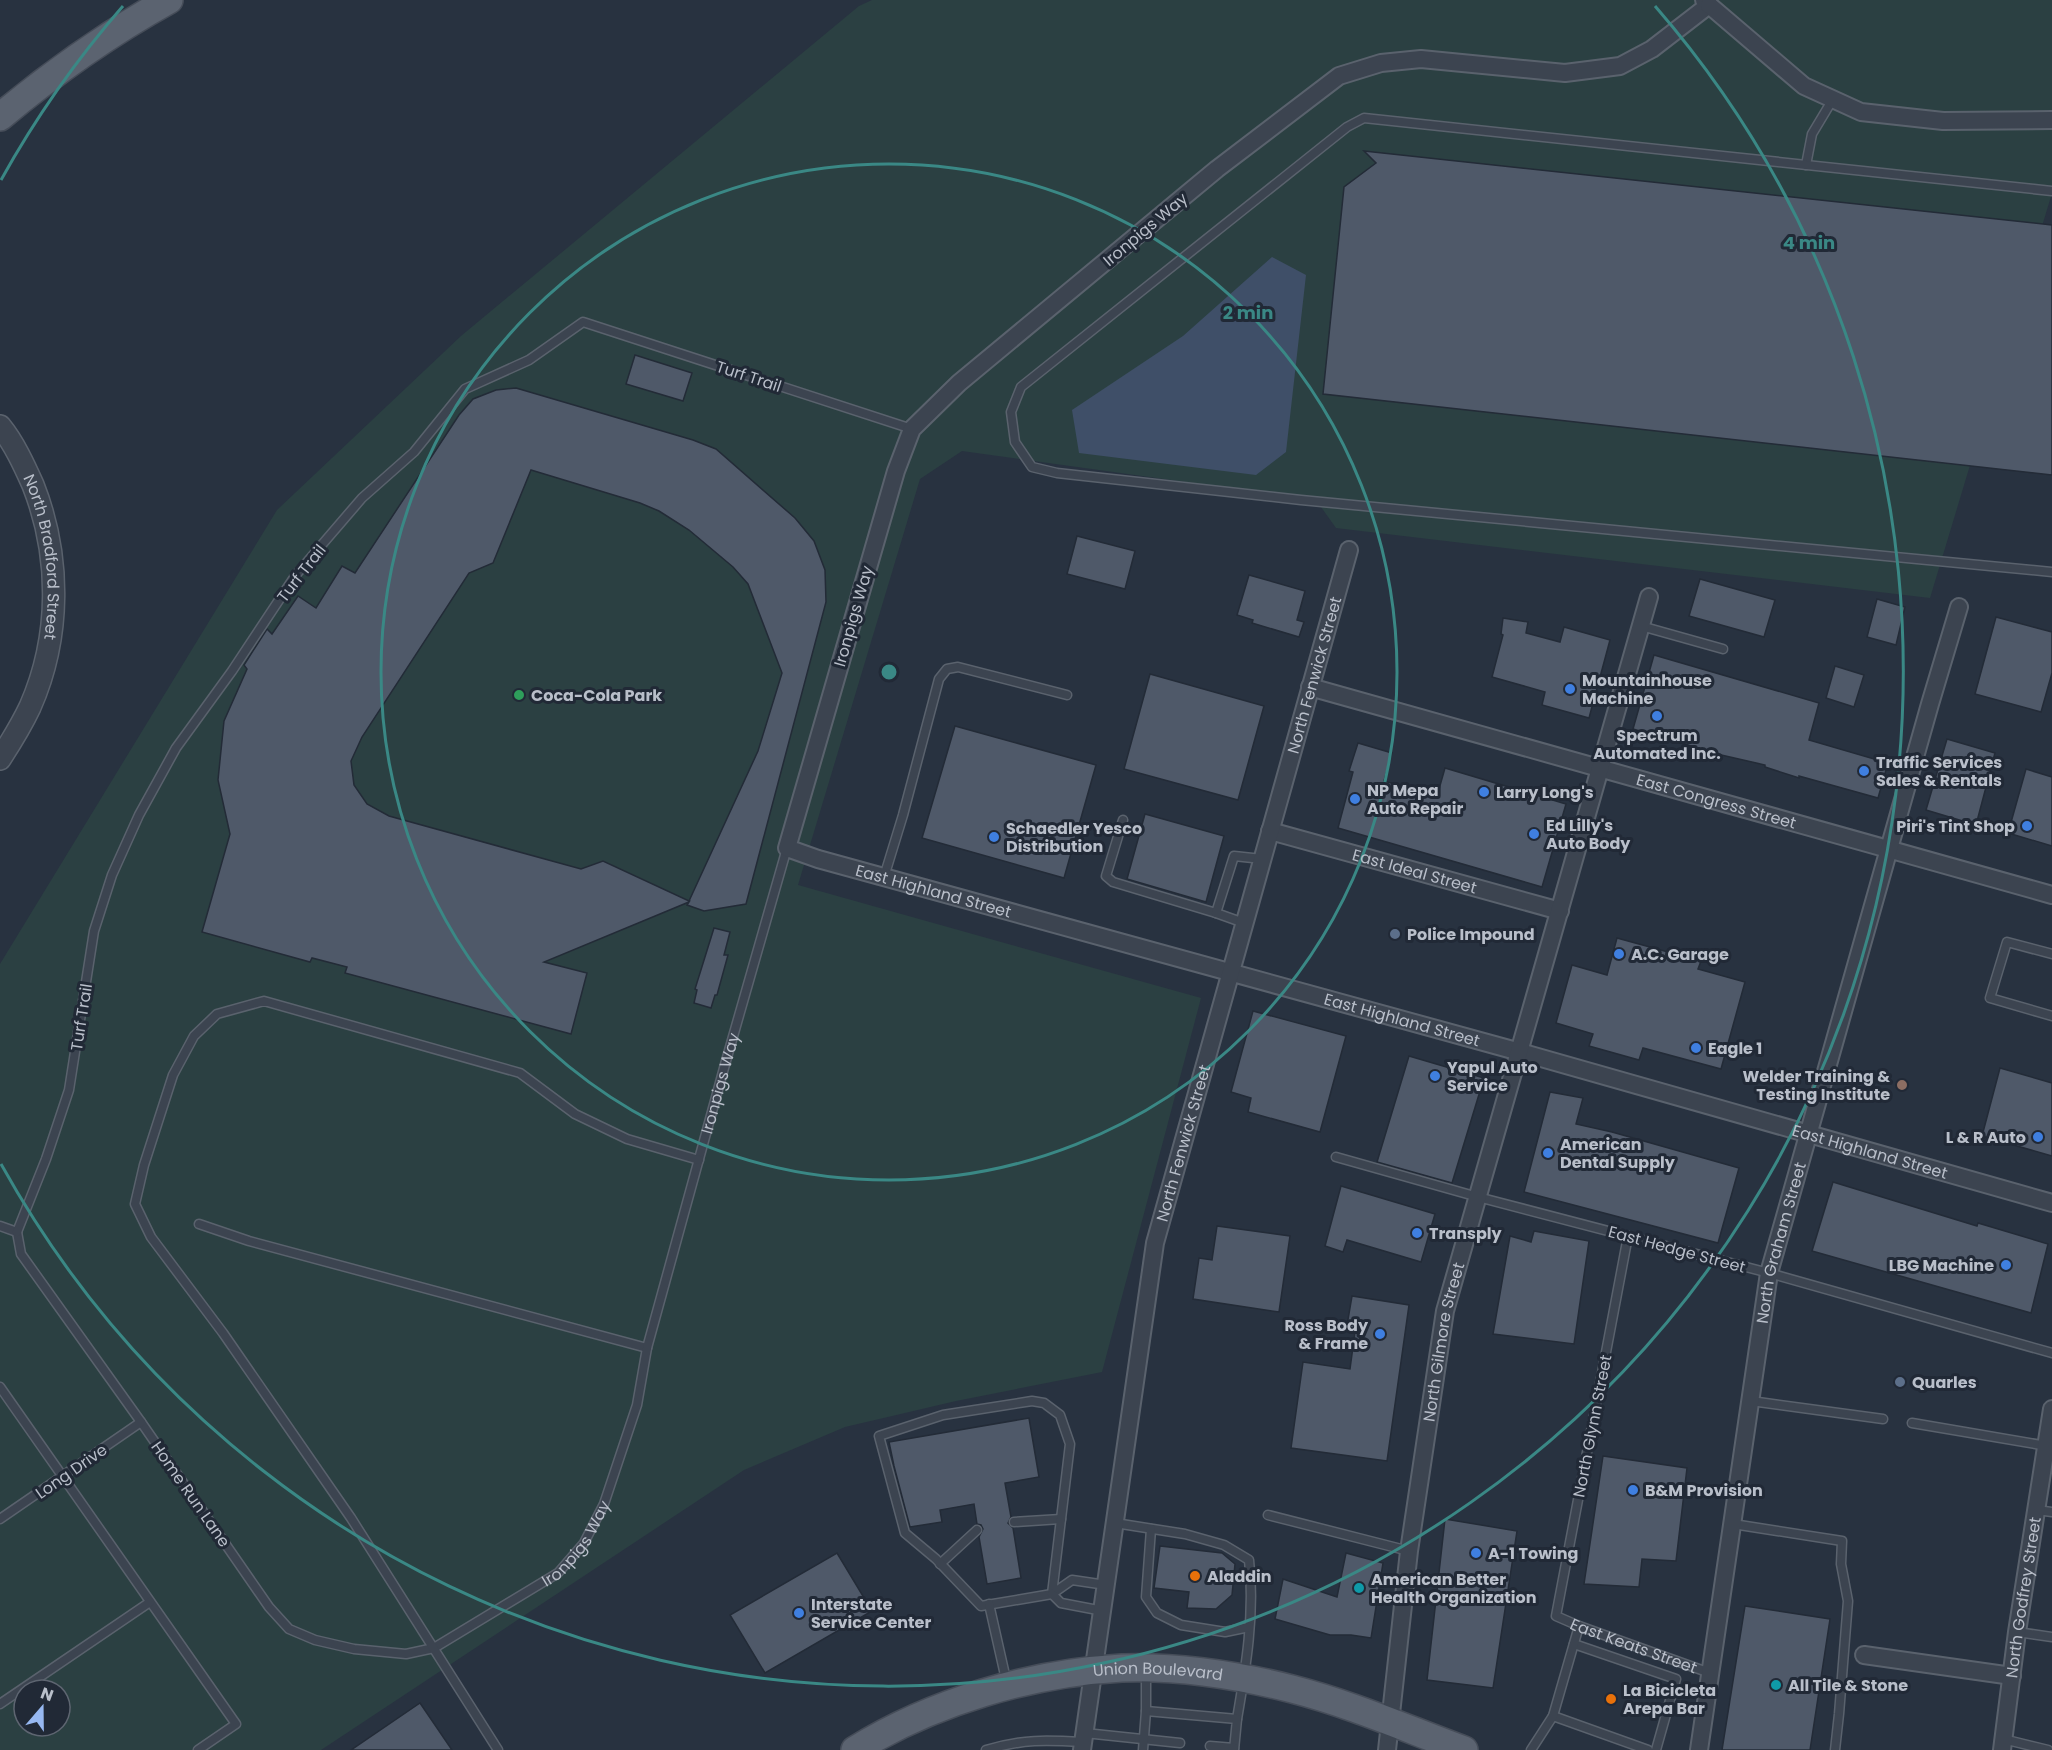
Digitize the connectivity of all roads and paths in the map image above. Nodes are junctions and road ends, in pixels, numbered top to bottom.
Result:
1 (169, 0) edge
2 (1706, 2) edge
3 (1833, 99) junction
4 (0, 117) edge
5 (2052, 120) edge
6 (1806, 165) junction
7 (2052, 191) edge
8 (0, 426) edge
9 (912, 429) junction
10 (1349, 550) dead end
11 (2052, 572) edge
12 (1649, 597) dead end
13 (1959, 607) dead end
14 (1641, 626) junction
15 (1724, 649) dead end
16 (1310, 687) junction
17 (1067, 695) dead end
18 (0, 759) edge
19 (1601, 768) junction
20 (1123, 820) dead end
21 (1270, 831) junction
22 (787, 848) junction
23 (1889, 848) junction
24 (1262, 859) junction
25 (885, 878) junction
26 (2052, 895) edge
27 (1560, 911) junction
28 (1216, 913) junction
29 (1244, 923) junction
30 (2052, 954) edge
31 (1230, 972) junction
32 (2052, 1016) edge
33 (1520, 1052) junction
34 (1808, 1134) junction
35 (1336, 1157) dead end
36 (699, 1160) junction
37 (1478, 1197) junction
38 (2052, 1203) edge
39 (199, 1224) dead end
40 (0, 1226) edge
41 (17, 1232) junction
42 (1628, 1236) junction
43 (1768, 1273) junction
44 (647, 1348) junction
45 (2052, 1353) edge
46 (0, 1387) edge
47 (1751, 1401) junction
48 (2052, 1409) edge
49 (1883, 1419) dead end
50 (141, 1422) junction
51 (1912, 1423) dead end
52 (2047, 1446) junction
53 (61, 1477) junction
54 (2045, 1511) edge
55 (1268, 1515) dead end
56 (1061, 1519) junction
57 (0, 1520) edge
58 (1014, 1522) dead end
59 (1115, 1524) junction
60 (1733, 1524) junction
61 (1151, 1529) junction
62 (977, 1530) dead end
63 (1409, 1551) junction
64 (940, 1564) junction
65 (1106, 1585) junction
66 (1052, 1594) junction
67 (150, 1602) junction
68 (989, 1605) junction
69 (1103, 1611) junction
70 (1556, 1616) joint
71 (1579, 1626) junction
72 (1249, 1627) junction
73 (2017, 1632) junction
74 (2052, 1637) edge
75 (1574, 1644) junction
76 (434, 1648) junction
77 (1864, 1655) dead end
78 (1145, 1669) junction
79 (1094, 1671) junction
80 (1710, 1673) junction
81 (2013, 1676) junction
82 (1244, 1679) junction
83 (1007, 1687) junction
84 (0, 1704) edge
85 (1146, 1711) junction
86 (1553, 1716) junction
87 (1237, 1719) junction
88 (1391, 1723) junction
89 (1144, 1739) junction
90 (1084, 1742) edge
91 (1180, 1743) dead end
92 (2002, 1745) edge
93 (1210, 1746) dead end
94 (1234, 1749) edge
95 (198, 1750) edge
96 (498, 1750) edge
97 (855, 1750) edge
98 (986, 1750) edge
99 (1143, 1750) edge
100 (1387, 1750) edge
101 (1464, 1750) edge
102 (1531, 1750) edge
103 (1648, 1750) edge
104 (1656, 1750) edge
105 (1699, 1750) edge
106 (1835, 1750) edge
107 (2048, 1750) edge

1 - 4 main road
2 - 3 street
2 - 9 street, Ironpigs Way
3 - 5 street
3 - 6 lane
6 - 7 lane
6 - 11 lane
8 - 18 street, North Bradford Street
9 - 22 street, Ironpigs Way
9 - 41 lane, Turf Trail
10 - 16 street, North Fenwick Street
12 - 14 street, North Gilmore Street
13 - 23 street, North Graham Street
14 - 15 lane
14 - 19 street, North Gilmore Street
16 - 19 street, East Congress Street
16 - 21 street, North Fenwick Street
17 - 25 lane
19 - 23 street, East Congress Street
19 - 27 street, North Gilmore Street
20 - 28 lane
21 - 24 street, North Fenwick Street
21 - 27 street, East Ideal Street
22 - 25 street, East Highland Street
22 - 36 lane, Ironpigs Way
23 - 26 street, East Congress Street
23 - 34 street, North Graham Street
24 - 28 lane
24 - 29 street, North Fenwick Street
25 - 31 street, East Highland Street
27 - 33 street, North Gilmore Street
28 - 29 lane
29 - 31 street, North Fenwick Street
30 - 32 lane
31 - 33 street, East Highland Street
31 - 59 street, North Fenwick Street
33 - 34 street, East Highland Street
33 - 37 street, North Gilmore Street
34 - 38 street, East Highland Street
34 - 43 street, North Graham Street
35 - 37 lane, East Hedge Street
36 - 44 lane, Ironpigs Way
36 - 76 lane
37 - 42 lane, East Hedge Street
37 - 63 street, North Gilmore Street
39 - 44 lane
40 - 41 lane
41 - 50 lane, Home Run Lane
42 - 43 lane, East Hedge Street
42 - 70 lane, North Glynn Street
43 - 45 lane, East Hedge Street
43 - 47 street, North Graham Street
44 - 76 lane, Ironpigs Way
46 - 53 lane
47 - 49 lane
47 - 60 street, North Graham Street
48 - 52 street, North Godfrey Street
50 - 53 lane, Long Drive
50 - 76 lane, Home Run Lane
51 - 52 lane
52 - 54 street, North Godfrey Street
53 - 57 lane, Long Drive
53 - 67 lane
54 - 73 street, North Godfrey Street
55 - 63 lane
56 - 58 lane
56 - 64 lane
56 - 66 lane
59 - 61 lane
59 - 65 street, North Fenwick Street
60 - 80 street, North Graham Street
60 - 106 lane
61 - 72 lane
61 - 72 lane
62 - 64 lane
63 - 88 street, North Gilmore Street
64 - 68 lane
65 - 66 lane
65 - 69 street, North Fenwick Street
66 - 68 lane
66 - 69 lane
67 - 84 lane
67 - 95 lane
68 - 83 lane
69 - 79 street, North Fenwick Street
70 - 71 lane, East Keats Street
71 - 75 lane
71 - 80 lane, East Keats Street
72 - 82 lane
73 - 74 lane
73 - 81 street, North Godfrey Street
75 - 86 lane
75 - 104 lane
76 - 96 lane
77 - 81 street
78 - 79 main road, Union Boulevard
78 - 82 main road, Union Boulevard
78 - 85 lane
79 - 83 main road, Union Boulevard
79 - 90 street, North Fenwick Street
80 - 105 street, North Graham Street
81 - 92 street, North Godfrey Street
82 - 87 lane
82 - 88 main road, Union Boulevard
83 - 97 main road, Union Boulevard
85 - 87 lane
85 - 89 lane
86 - 102 lane
86 - 103 lane
87 - 94 lane
88 - 100 street, North Gilmore Street
88 - 101 main road, Union Boulevard
89 - 90 lane
89 - 91 lane
89 - 99 lane
90 - 98 lane
92 - 107 lane
93 - 94 lane

